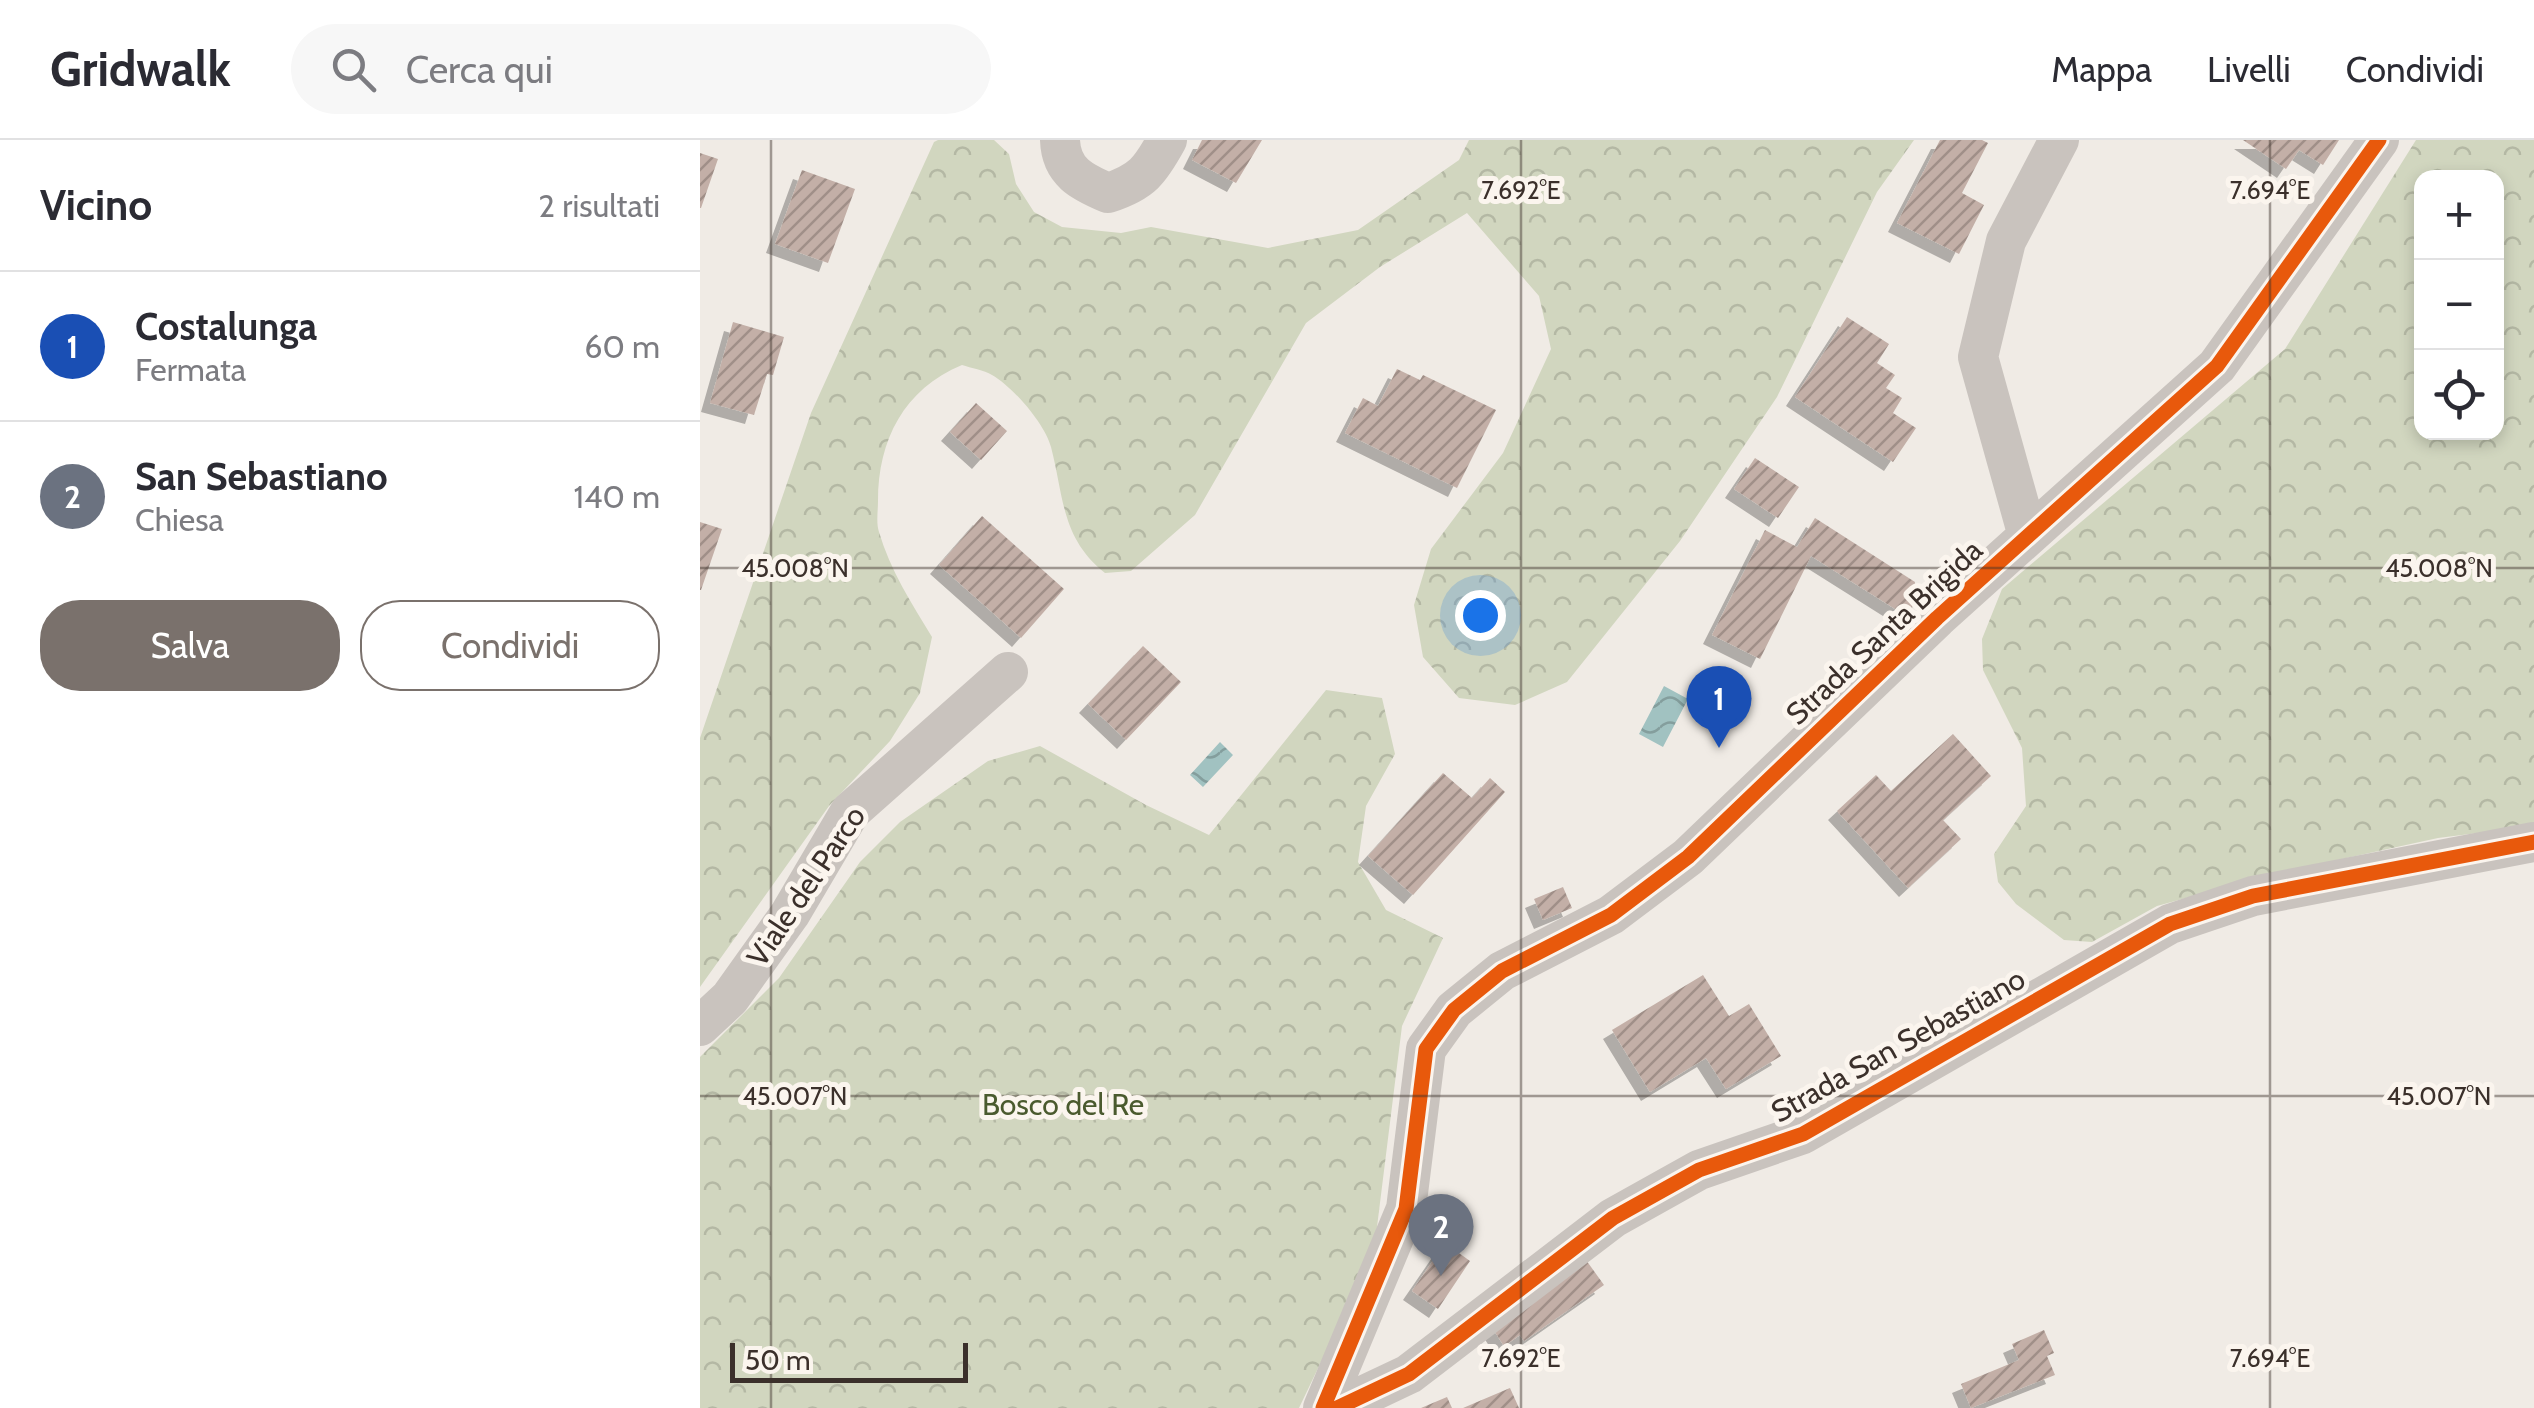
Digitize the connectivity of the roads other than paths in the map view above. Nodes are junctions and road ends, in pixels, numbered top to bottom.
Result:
1 (1060, 140) edge
2 (1167, 140) edge
3 (2059, 140) edge
4 (2378, 140) edge
5 (2028, 536) junction
6 (1008, 672) dead end
7 (2534, 842) edge
8 (700, 1026) edge
9 (1323, 1408) edge
10 (1338, 1408) edge

1 - 2 street
3 - 5 street
4 - 5 street, Strada Santa Brigida
5 - 9 street, Strada Santa Brigida
6 - 8 street, Viale del Parco
7 - 10 street, Strada San Sebastiano

